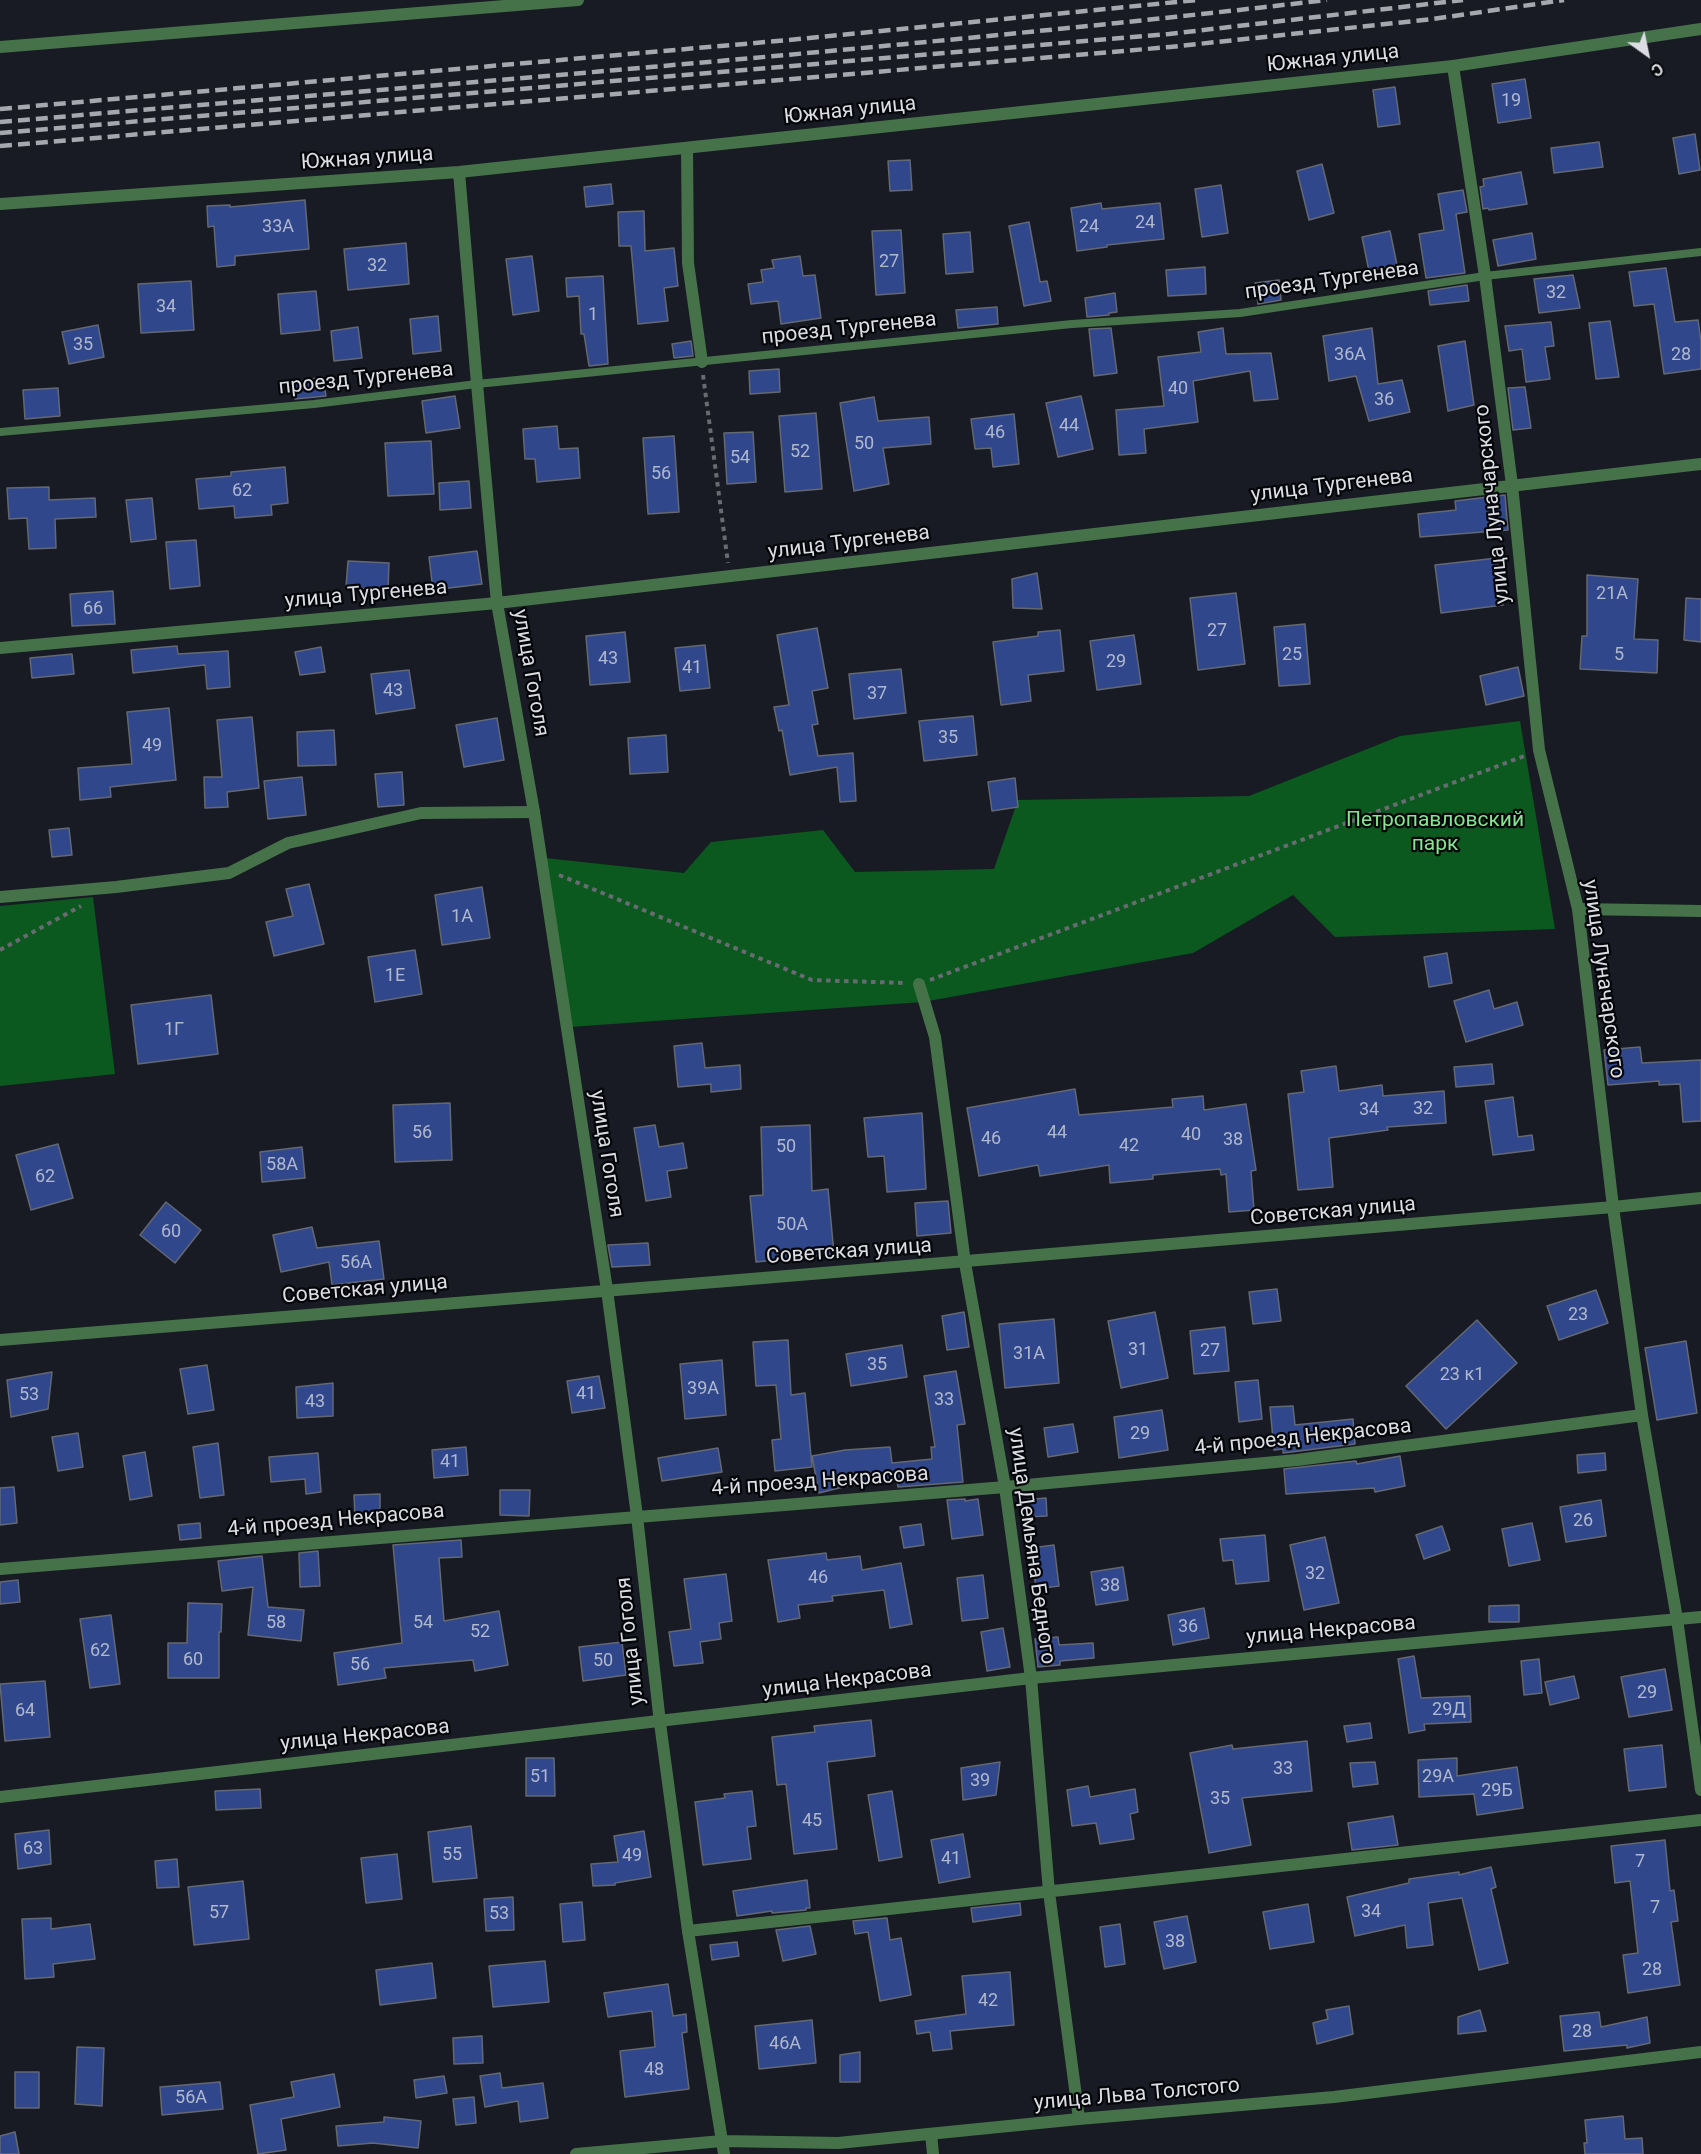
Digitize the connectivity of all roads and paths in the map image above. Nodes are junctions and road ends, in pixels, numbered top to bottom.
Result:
1 (578, 0) edge
2 (504, 3) edge
3 (1701, 29) edge
4 (0, 47) edge
5 (1453, 66) junction
6 (687, 148) junction
7 (459, 172) junction
8 (0, 204) edge
9 (1701, 252) edge
10 (1485, 276) junction
11 (702, 362) junction
12 (477, 384) junction
13 (0, 432) edge
14 (1701, 464) edge
15 (1512, 485) junction
16 (729, 576) junction
17 (497, 603) junction
18 (0, 648) edge
19 (1539, 750) junction
20 (534, 812) junction
21 (543, 868) junction
22 (0, 897) edge
23 (84, 904) dead end
24 (1578, 909) junction
25 (1701, 911) edge
26 (0, 950) edge
27 (919, 984) junction
28 (1701, 1198) edge
29 (1613, 1207) junction
30 (965, 1263) junction
31 (607, 1290) junction
32 (0, 1340) edge
33 (1642, 1415) junction
34 (1005, 1487) junction
35 (637, 1516) junction
36 (0, 1569) edge
37 (1701, 1617) edge
38 (1677, 1619) junction
39 (1031, 1678) junction
40 (660, 1723) junction
41 (1701, 1790) edge
42 (0, 1797) edge
43 (1701, 1820) edge
44 (1049, 1892) junction
45 (688, 1931) junction
46 (1701, 2052) edge
47 (1079, 2119) junction
48 (931, 2134) junction
49 (722, 2141) junction
50 (576, 2154) edge
51 (724, 2154) edge
52 (933, 2154) edge

1 - 2 street
2 - 4 street
3 - 5 street, Южная улица
5 - 6 street, Южная улица
5 - 10 street, улица Луначарского
6 - 7 street, Южная улица
6 - 11 street
7 - 8 street, Южная улица
7 - 12 street, улица Гоголя
9 - 10 lane, проезд Тургенева
10 - 11 lane, проезд Тургенева
10 - 15 street, улица Луначарского
11 - 12 lane, проезд Тургенева
11 - 16 path
12 - 13 lane, проезд Тургенева
12 - 17 street, улица Гоголя
14 - 15 street, улица Тургенева
15 - 16 street, улица Тургенева
15 - 19 street, улица Луначарского
16 - 17 street, улица Тургенева
17 - 18 street, улица Тургенева
17 - 20 street, улица Гоголя
19 - 24 street, улица Луначарского
19 - 27 path
20 - 21 street, улица Гоголя
20 - 22 street
21 - 27 path
21 - 31 street, улица Гоголя
23 - 26 path
24 - 25 street
24 - 29 street, улица Луначарского
27 - 30 street, улица Демьяна Бедного
28 - 29 street, Советская улица
29 - 30 street, Советская улица
29 - 33 street, улица Луначарского
30 - 31 street, Советская улица
30 - 34 street, улица Демьяна Бедного
31 - 32 street, Советская улица
31 - 35 street, улица Гоголя
33 - 34 street, 4-й проезд Некрасова
33 - 38 street, улица Луначарского
34 - 35 street, 4-й проезд Некрасова
34 - 39 street, улица Демьяна Бедного
35 - 36 street, 4-й проезд Некрасова
35 - 40 street, улица Гоголя
37 - 38 street, улица Некрасова
38 - 39 street, улица Некрасова
38 - 41 street, улица Луначарского
39 - 40 street, улица Некрасова
39 - 44 street, улица Демьяна Бедного
40 - 42 street, улица Некрасова
40 - 45 street, улица Гоголя
43 - 44 street
44 - 45 street
44 - 47 street, улица Демьяна Бедного
45 - 49 street, улица Гоголя
46 - 47 street, улица Льва Толстого
47 - 48 street, улица Льва Толстого
48 - 49 street, улица Льва Толстого
48 - 52 street
49 - 50 street, улица Льва Толстого
49 - 51 street, улица Гоголя

